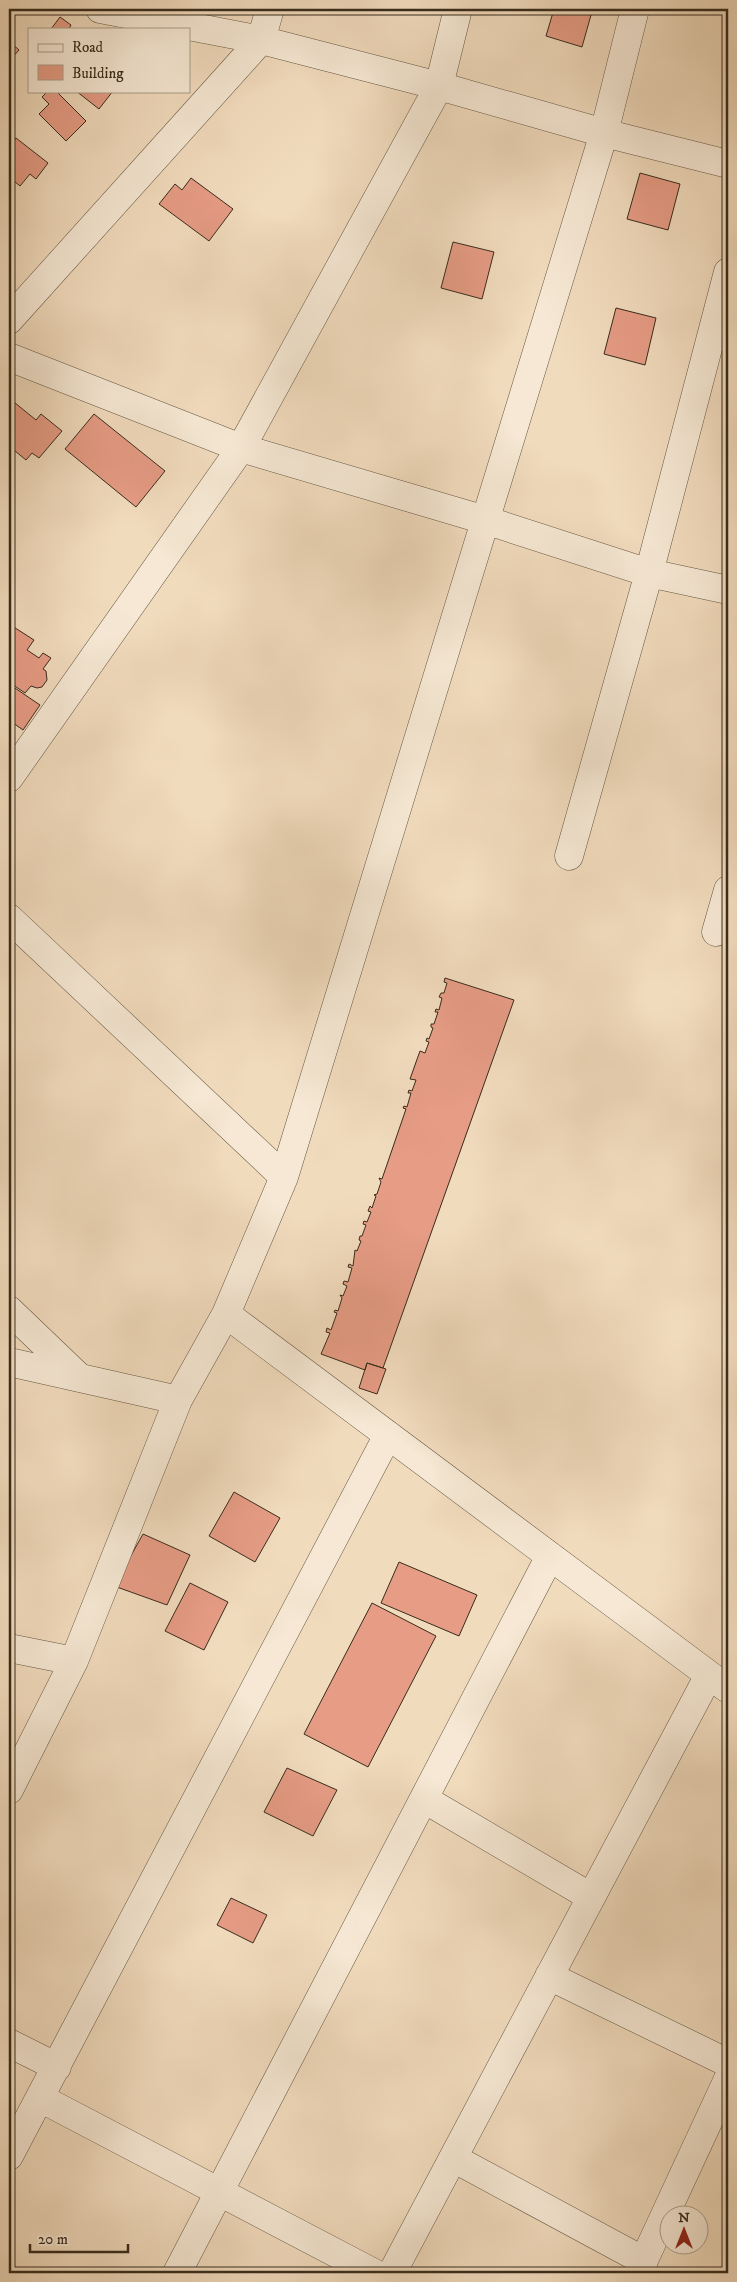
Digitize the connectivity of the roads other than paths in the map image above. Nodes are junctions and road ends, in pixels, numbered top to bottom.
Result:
1 (101, 9) edge
2 (270, 9) edge
3 (458, 9) edge
4 (635, 9) edge
5 (261, 40) junction
6 (439, 86) junction
7 (604, 133) junction
8 (728, 164) edge
9 (728, 272) edge
10 (9, 320) edge
11 (9, 357) edge
12 (241, 448) junction
13 (485, 520) junction
14 (649, 573) junction
15 (728, 590) edge
16 (9, 778) edge
17 (569, 856) dead end
18 (728, 890) edge
19 (9, 918) edge
20 (716, 932) dead end
21 (284, 1177) junction
22 (9, 1310) edge
23 (226, 1314) junction
24 (9, 1362) edge
25 (80, 1378) junction
26 (178, 1400) junction
27 (388, 1435) junction
28 (550, 1556) junction
29 (9, 1648) edge
30 (74, 1661) junction
31 (719, 1682) edge
32 (9, 1790) edge
33 (424, 1799) junction
34 (591, 1897) junction
35 (550, 1976) junction
36 (9, 2043) edge
37 (728, 2063) edge
38 (56, 2067) junction
39 (728, 2079) edge
40 (40, 2098) junction
41 (9, 2156) edge
42 (453, 2158) junction
43 (220, 2191) junction
44 (641, 2267) edge
45 (177, 2273) edge
46 (374, 2273) edge
47 (392, 2273) edge

1 - 5 street
2 - 5 street
3 - 6 street
4 - 7 street
5 - 6 street
5 - 10 street
6 - 7 street
6 - 12 street
7 - 8 street
7 - 13 street
9 - 14 street
11 - 12 street
12 - 13 street
12 - 16 street
13 - 14 street
13 - 21 street
14 - 15 street
14 - 17 street
18 - 20 street
19 - 21 street
21 - 23 street
22 - 25 street
23 - 26 street
23 - 27 street
24 - 25 street
25 - 26 street
26 - 30 street
27 - 28 street
27 - 38 street
28 - 31 street
28 - 33 street
29 - 30 street
30 - 32 street
31 - 34 street
33 - 34 street
33 - 43 street
34 - 35 street
35 - 37 street
35 - 42 street
36 - 38 street
38 - 40 street
39 - 44 street
40 - 41 street
40 - 43 street
42 - 44 street
42 - 47 street
43 - 45 street
43 - 46 street

